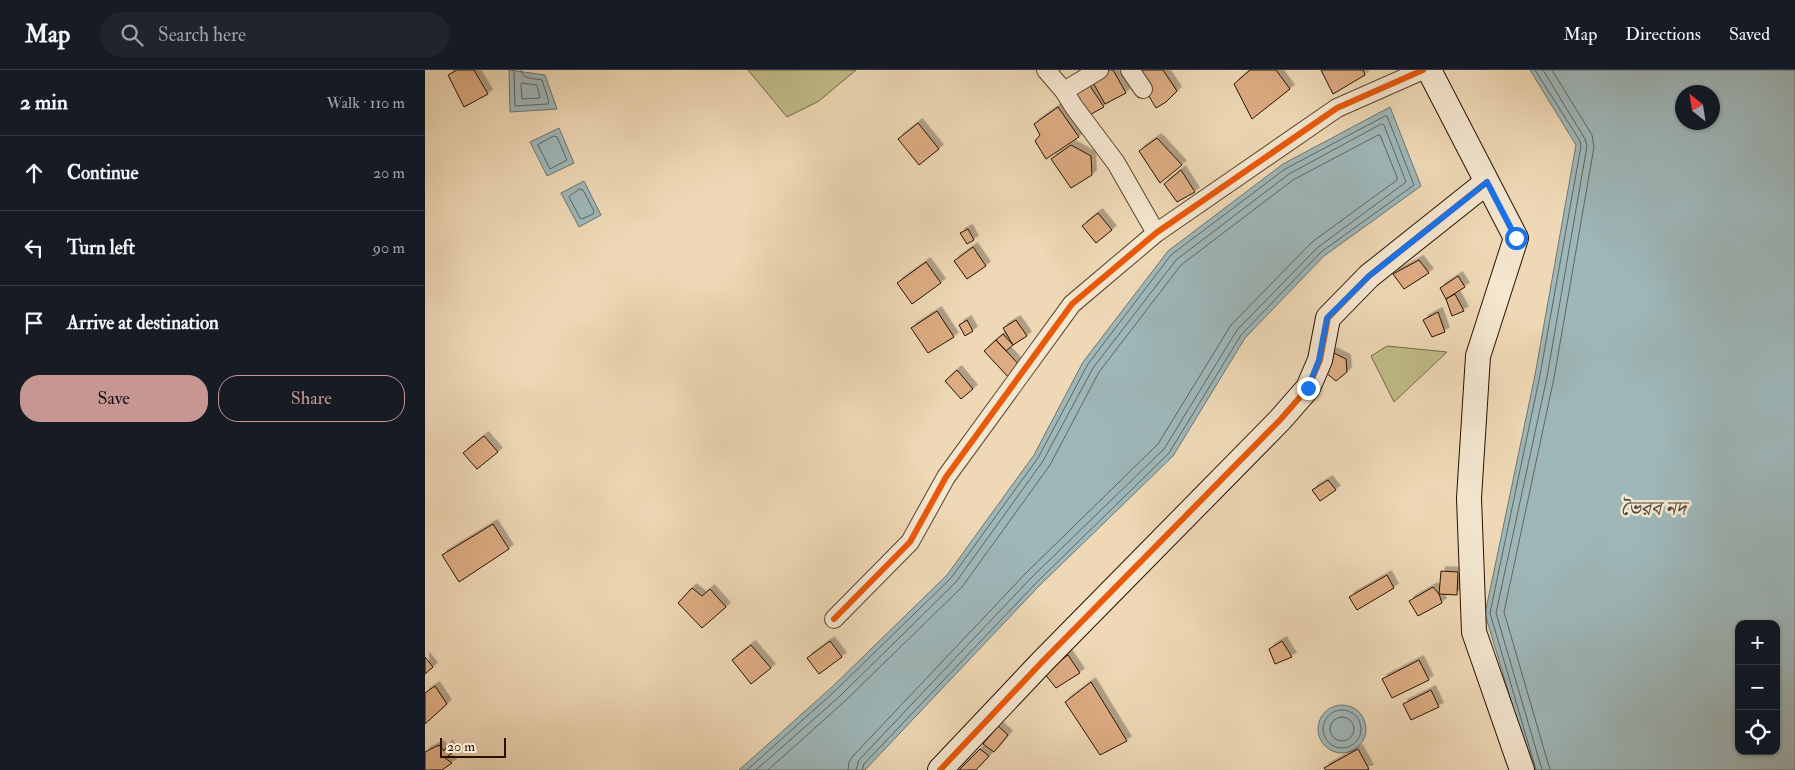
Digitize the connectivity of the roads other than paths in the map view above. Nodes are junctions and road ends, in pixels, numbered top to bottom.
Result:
1 (1046, 70) edge
2 (1099, 70) edge
3 (1130, 70) edge
4 (1423, 70) edge
5 (1429, 70) edge
6 (1079, 75) edge
7 (1143, 89) dead end
8 (1064, 91) junction
9 (1487, 182) junction
10 (1155, 233) junction
11 (834, 619) dead end
12 (940, 770) edge
13 (1521, 770) edge

1 - 8 street
2 - 6 street
3 - 7 street
4 - 10 street
5 - 9 street
6 - 8 street
8 - 10 street
9 - 12 street
9 - 13 street
10 - 11 street

